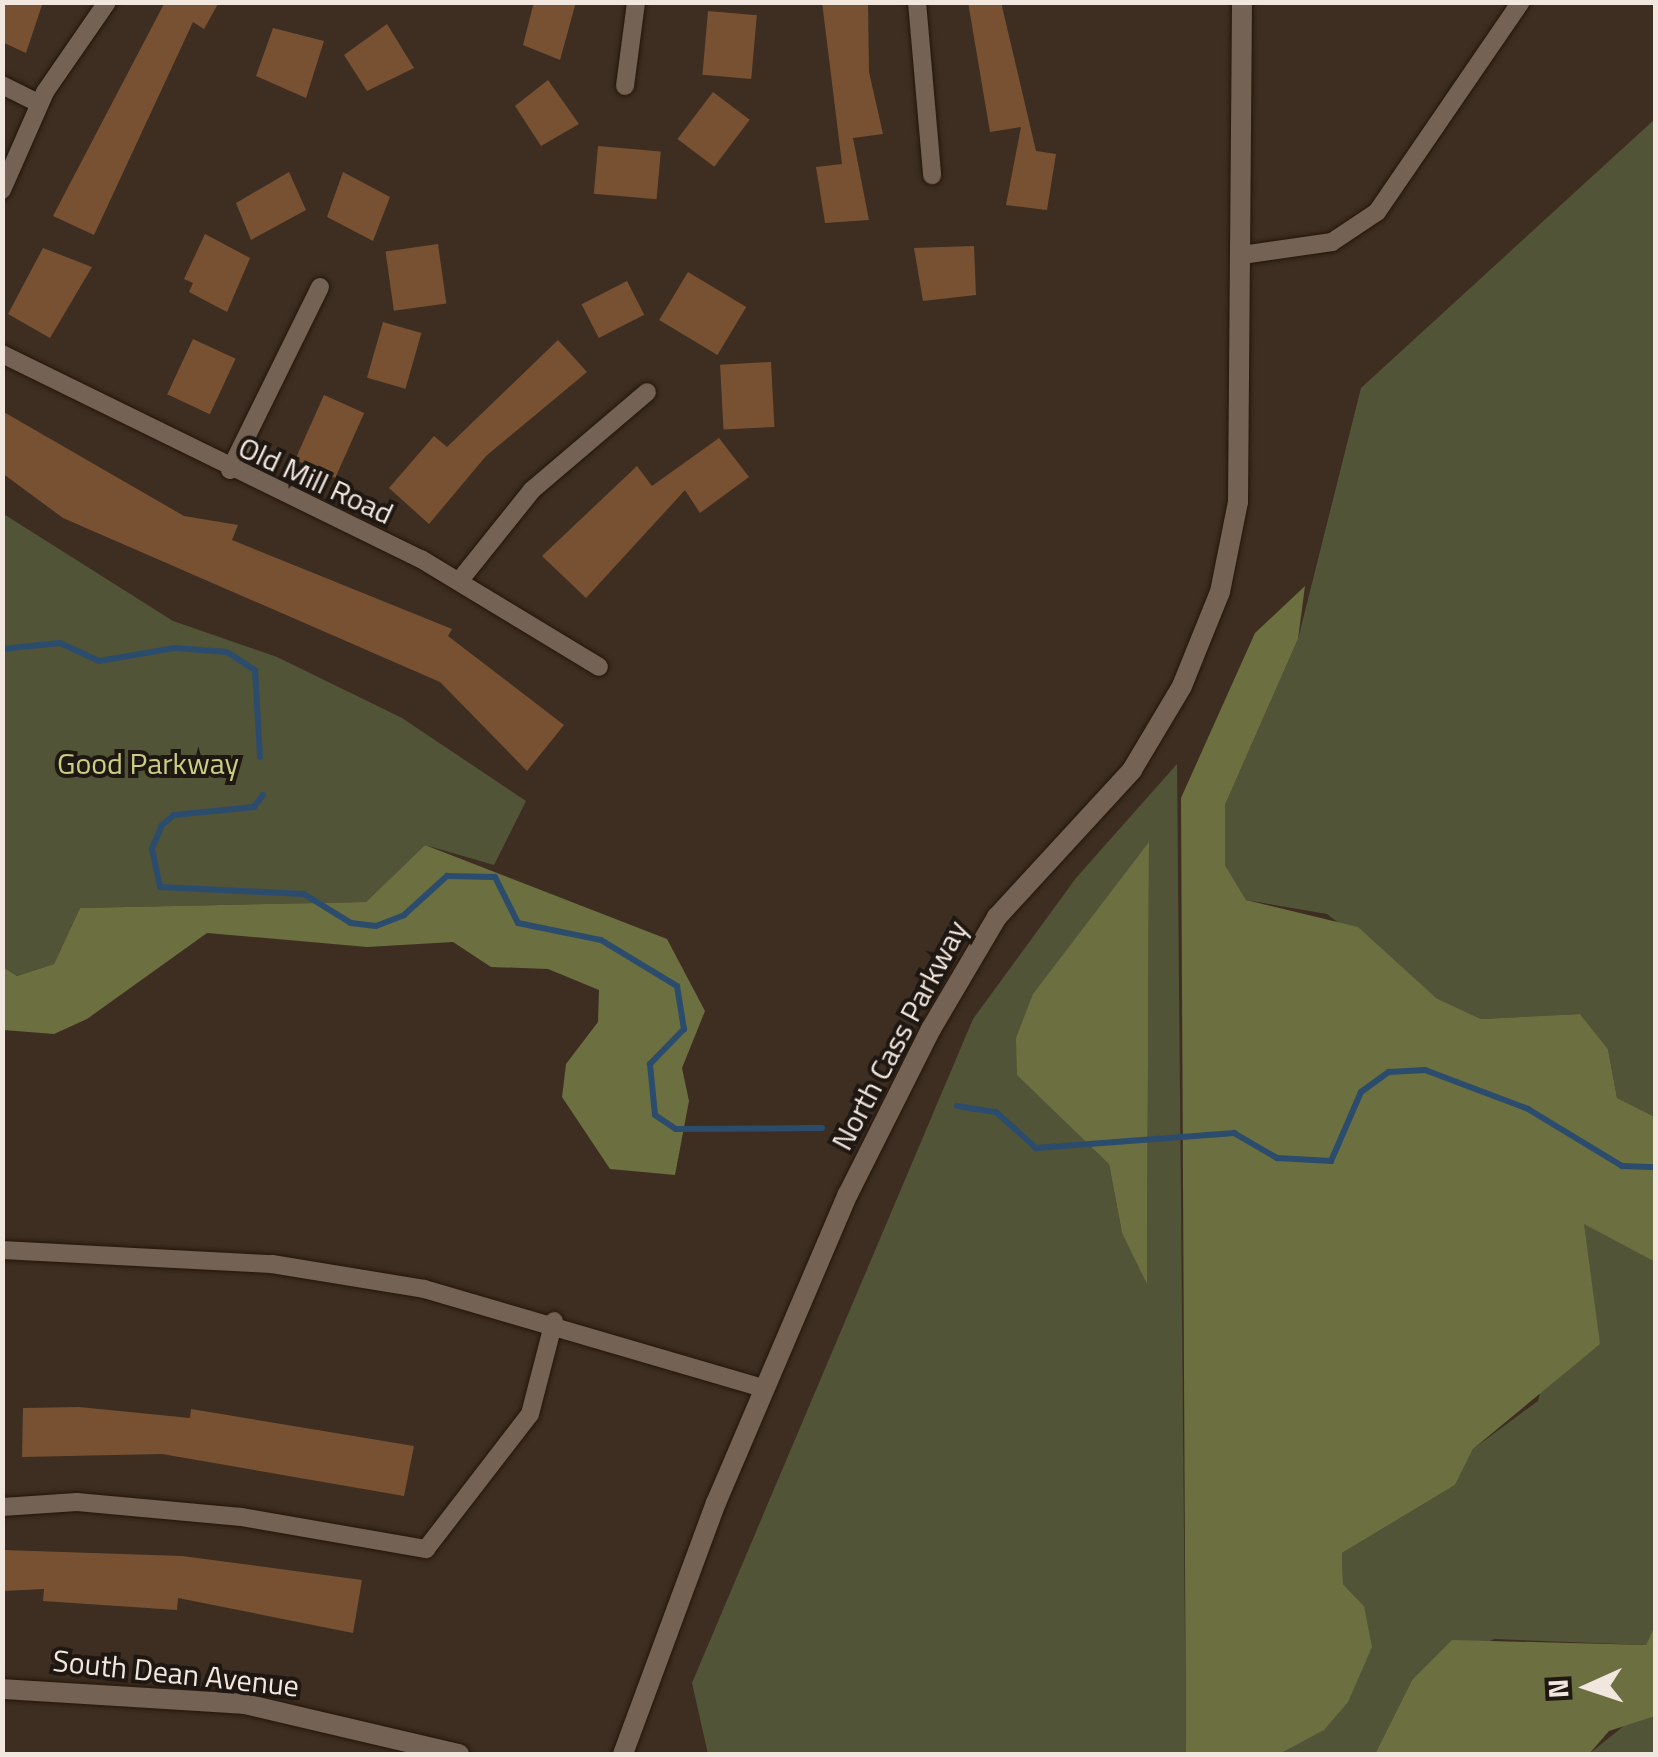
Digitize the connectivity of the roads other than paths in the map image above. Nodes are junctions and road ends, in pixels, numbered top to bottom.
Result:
1 (107, 2) edge
2 (636, 2) edge
3 (918, 2) edge
4 (1242, 2) edge
5 (1521, 2) edge
6 (2, 85) edge
7 (626, 86) dead end
8 (40, 104) junction
9 (932, 176) dead end
10 (2, 190) edge
11 (1242, 255) junction
12 (320, 287) dead end
13 (2, 354) edge
14 (647, 392) dead end
15 (230, 470) junction
16 (460, 580) junction
17 (600, 668) dead end
18 (2, 1250) edge
19 (554, 1321) junction
20 (765, 1388) junction
21 (2, 1507) edge
22 (2, 1689) edge
23 (458, 1754) edge
24 (623, 1754) edge

1 - 8 street
2 - 7 street
3 - 9 street
4 - 11 street, North Cass Parkway
5 - 11 street
6 - 8 street
8 - 10 street
11 - 20 street, North Cass Parkway
12 - 15 street
13 - 15 street, Old Mill Road
14 - 16 street
15 - 16 street, Old Mill Road
16 - 17 street, Old Mill Road
18 - 19 street
19 - 20 street
19 - 21 street
20 - 24 street, North Cass Parkway
22 - 23 street, South Dean Avenue

